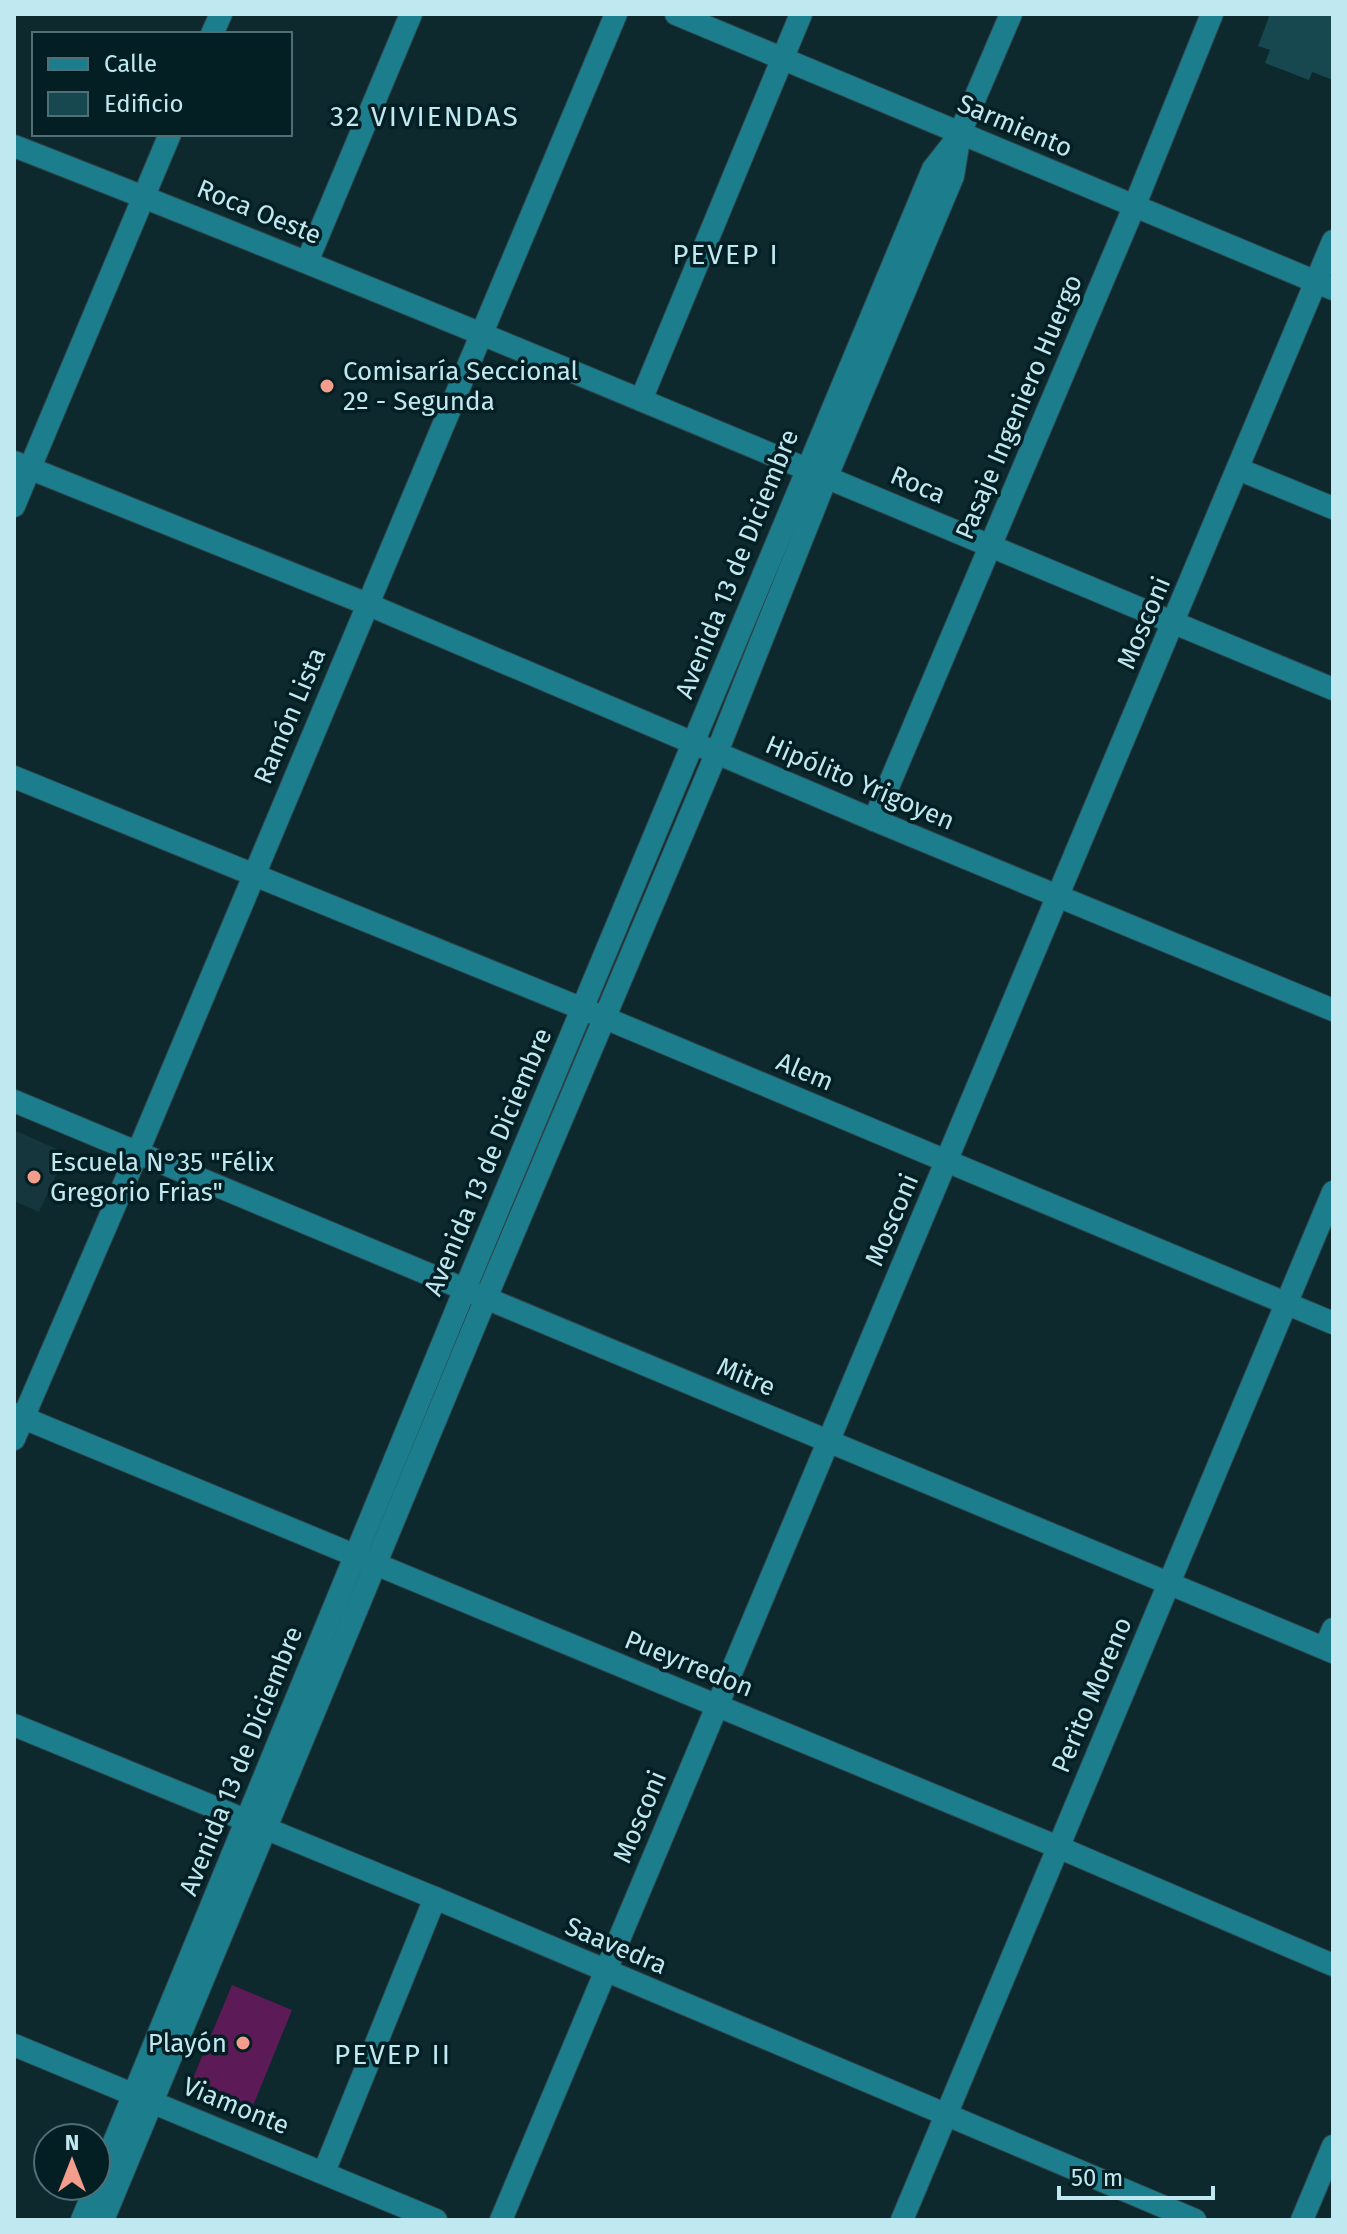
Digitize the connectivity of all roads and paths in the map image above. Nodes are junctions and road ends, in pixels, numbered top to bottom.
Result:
1 (411, 14) edge
2 (616, 14) edge
3 (676, 14) edge
4 (801, 14) edge
5 (1011, 14) edge
6 (1212, 14) edge
7 (782, 60) junction
8 (960, 133) junction
9 (169, 136) edge
10 (14, 146) edge
11 (143, 196) junction
12 (1134, 207) junction
13 (1333, 241) edge
14 (307, 262) junction
15 (1325, 286) edge
16 (481, 334) junction
17 (641, 400) junction
18 (22, 465) edge
19 (1238, 469) junction
20 (817, 472) junction
21 (14, 506) edge
22 (1333, 508) edge
23 (990, 547) junction
24 (367, 604) junction
25 (1174, 623) junction
26 (1333, 689) edge
27 (694, 743) junction
28 (717, 752) junction
29 (14, 777) edge
30 (874, 820) junction
31 (254, 874) junction
32 (1059, 897) junction
33 (582, 1009) junction
34 (1333, 1010) edge
35 (605, 1018) junction
36 (14, 1101) edge
37 (137, 1154) junction
38 (946, 1162) junction
39 (1333, 1192) edge
40 (475, 1294) junction
41 (1286, 1303) junction
42 (1333, 1323) edge
43 (18, 1416) edge
44 (14, 1439) edge
45 (828, 1442) junction
46 (365, 1560) junction
47 (1169, 1584) junction
48 (1330, 1643) edge
49 (717, 1706) junction
50 (14, 1725) edge
51 (256, 1825) junction
52 (1058, 1847) junction
53 (435, 1898) junction
54 (1333, 1965) edge
55 (605, 1972) junction
56 (14, 2045) edge
57 (143, 2099) junction
58 (946, 2113) junction
59 (1333, 2146) edge
60 (324, 2172) junction
61 (82, 2220) edge
62 (103, 2220) edge
63 (436, 2220) edge
64 (501, 2220) edge
65 (902, 2220) edge
66 (1195, 2220) edge
67 (1302, 2220) edge

1 - 14 street
2 - 16 street, Ramón Lista
3 - 7 street, Sarmiento
4 - 7 street
5 - 8 street, Avenida 13 de Diciembre
6 - 12 street, Pasaje Ingeniero Huergo
7 - 8 street, Sarmiento
7 - 17 street
8 - 12 street, Sarmiento
8 - 20 street, Avenida 13 de Diciembre
9 - 11 street
10 - 11 street, Roca Oeste
11 - 14 street, Roca Oeste
11 - 18 street
12 - 15 street, Sarmiento
12 - 23 street, Pasaje Ingeniero Huergo
13 - 15 street, Mosconi
14 - 16 street, Roca Oeste
15 - 19 street, Mosconi
16 - 17 street, Roca
16 - 24 street, Ramón Lista
17 - 20 street, Roca
18 - 21 street
18 - 24 street, Hipólito Yrigoyen
19 - 22 street
19 - 25 street, Mosconi
20 - 23 street, Roca
20 - 27 street, Avenida 13 de Diciembre
20 - 28 street, Avenida 13 de Diciembre
23 - 25 street, Roca
23 - 30 street, Pasaje Ingeniero Huergo
24 - 27 street, Hipólito Yrigoyen
24 - 31 street, Ramón Lista
25 - 26 street, Roca
25 - 32 street, Mosconi
27 - 28 street, Hipólito Yrigoyen
27 - 33 street, Avenida 13 de Diciembre
28 - 30 street, Hipólito Yrigoyen
28 - 35 street, Avenida 13 de Diciembre
29 - 31 street, Alem
30 - 32 street, Hipólito Yrigoyen
31 - 33 street, Alem
31 - 37 street, Ramón Lista
32 - 34 street, Hipólito Yrigoyen
32 - 38 street, Mosconi
33 - 35 street, Alem
33 - 40 street, Avenida 13 de Diciembre
35 - 38 street, Alem
35 - 40 street, Avenida 13 de Diciembre
36 - 37 street, Mitre
37 - 40 street, Mitre
37 - 43 street, Ramón Lista
38 - 41 street, Alem
38 - 45 street, Mosconi
39 - 41 street, Perito Moreno
40 - 45 street, Mitre
40 - 46 street, Avenida 13 de Diciembre
41 - 42 street, Alem
41 - 47 street, Perito Moreno
43 - 44 street, Ramón Lista
43 - 46 street, Pueyrredon
45 - 47 street, Mitre
45 - 49 street, Mosconi
46 - 49 street, Pueyrredon
46 - 51 street, Avenida 13 de Diciembre
47 - 48 street, Mitre
47 - 52 street, Perito Moreno
49 - 52 street, Pueyrredon
49 - 55 street, Mosconi
50 - 51 street, Saavedra
51 - 53 street, Saavedra
51 - 57 street, Avenida 13 de Diciembre
52 - 54 street, Pueyrredon
52 - 58 street, Perito Moreno
53 - 55 street, Saavedra
53 - 60 street
55 - 58 street, Saavedra
55 - 64 street, Mosconi
56 - 57 street, Viamonte
57 - 60 street, Viamonte
57 - 61 street, Avenida 13 de Diciembre
57 - 62 street, Avenida 13 de Diciembre
58 - 65 street, Perito Moreno
58 - 66 street, Saavedra
59 - 67 street
60 - 63 street, Viamonte

